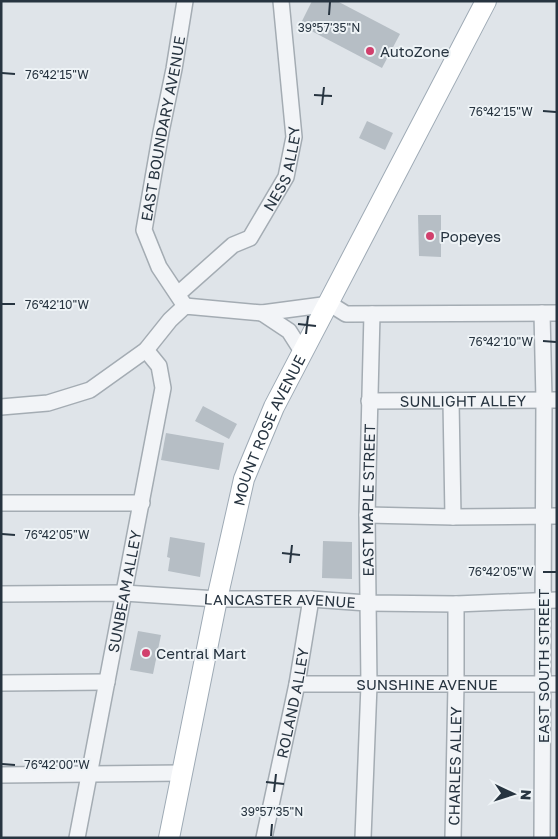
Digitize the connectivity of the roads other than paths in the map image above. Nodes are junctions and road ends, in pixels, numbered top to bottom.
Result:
1 (185, 1) edge
2 (281, 1) edge
3 (486, 1) edge
4 (181, 300) junction
5 (330, 304) junction
6 (262, 313) junction
7 (549, 313) edge
8 (372, 314) junction
9 (146, 350) junction
10 (303, 353) junction
11 (550, 400) edge
12 (369, 401) junction
13 (451, 401) junction
14 (1, 407) edge
15 (1, 503) edge
16 (142, 503) junction
17 (367, 515) junction
18 (550, 516) edge
19 (453, 517) junction
20 (124, 593) junction
21 (1, 594) edge
22 (311, 599) junction
23 (217, 600) junction
24 (550, 600) edge
25 (368, 602) junction
26 (456, 604) junction
27 (107, 682) junction
28 (1, 683) edge
29 (296, 684) junction
30 (456, 684) junction
31 (550, 684) edge
32 (369, 685) junction
33 (182, 774) junction
34 (1, 775) edge
35 (88, 775) junction
36 (77, 838) edge
37 (169, 838) edge
38 (264, 838) edge
39 (363, 838) edge
40 (453, 838) edge
41 (542, 838) edge

1 - 4 street, EAST BOUNDARY AVENUE
2 - 4 street, NESS ALLEY
3 - 5 main road, MOUNT ROSE AVENUE
4 - 6 street
4 - 9 street, NESS ALLEY
5 - 6 street
5 - 8 street
5 - 10 main road, MOUNT ROSE AVENUE
6 - 10 street
7 - 8 street
7 - 11 street, EAST SOUTH STREET
8 - 12 street, EAST MAPLE STREET
9 - 14 street, NESS ALLEY
9 - 16 street, SUNBEAM ALLEY
10 - 23 main road, MOUNT ROSE AVENUE
11 - 13 street, SUNLIGHT ALLEY
11 - 18 street, EAST SOUTH STREET
12 - 13 street, SUNLIGHT ALLEY
12 - 17 street, EAST MAPLE STREET
13 - 19 street
15 - 16 street
16 - 20 street, SUNBEAM ALLEY
17 - 19 street
17 - 25 street, EAST MAPLE STREET
18 - 19 street
18 - 24 street, EAST SOUTH STREET
20 - 21 street, LANCASTER AVENUE
20 - 23 street, LANCASTER AVENUE
20 - 27 street, SUNBEAM ALLEY
22 - 23 street, LANCASTER AVENUE
22 - 25 street, LANCASTER AVENUE
22 - 29 street, ROLAND ALLEY
23 - 33 main road, MOUNT ROSE AVENUE
24 - 26 street, LANCASTER AVENUE
24 - 31 street, EAST SOUTH STREET
25 - 26 street, LANCASTER AVENUE
25 - 32 street, EAST MAPLE STREET
26 - 30 street, CHARLES ALLEY
27 - 28 street
27 - 35 street, SUNBEAM ALLEY
29 - 32 street, SUNSHINE AVENUE
29 - 38 street, ROLAND ALLEY
30 - 31 street, SUNSHINE AVENUE
30 - 32 street, SUNSHINE AVENUE
30 - 40 street, CHARLES ALLEY
31 - 41 street, EAST SOUTH STREET
32 - 39 street, EAST MAPLE STREET
33 - 35 street
33 - 37 main road, MOUNT ROSE AVENUE
34 - 35 street
35 - 36 street, SUNBEAM ALLEY

